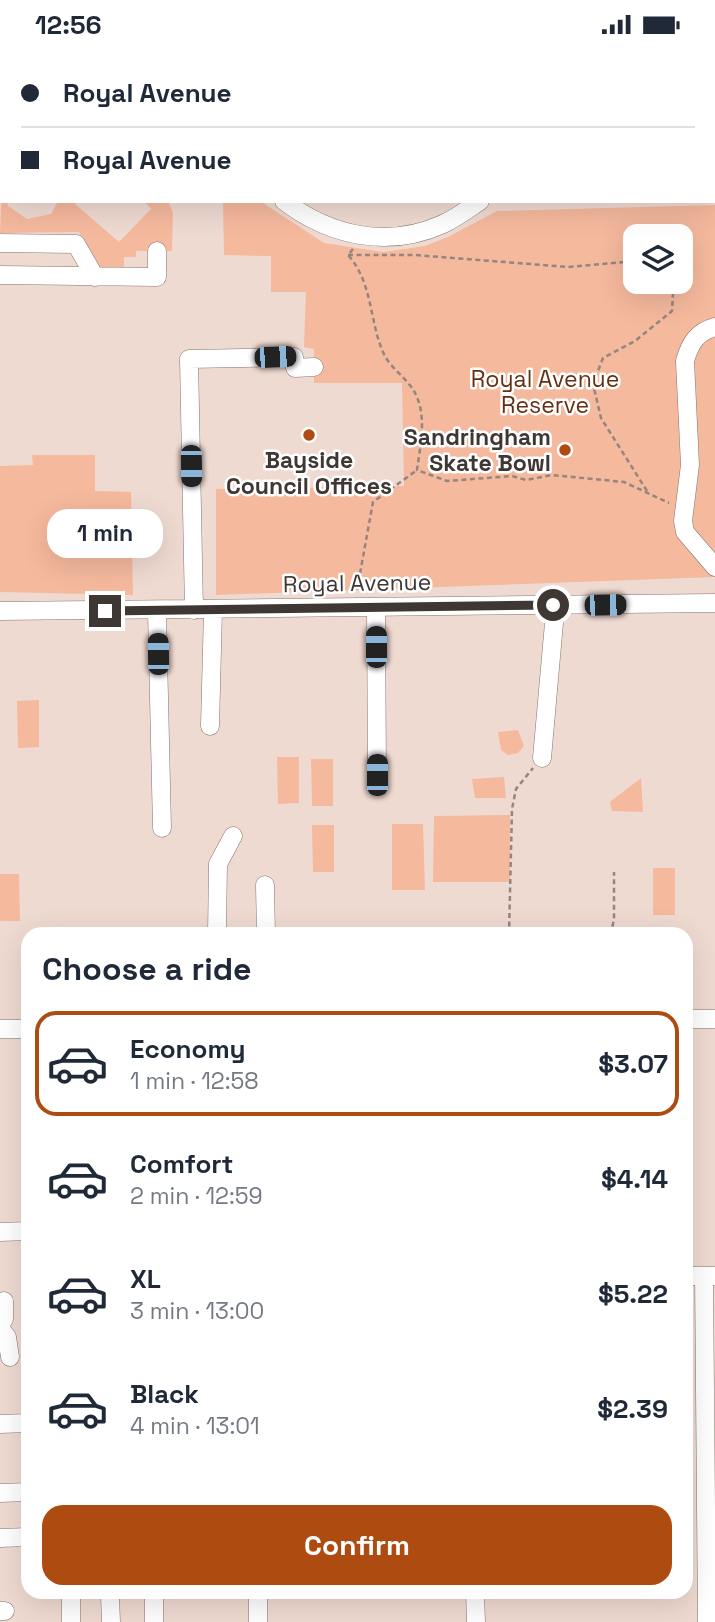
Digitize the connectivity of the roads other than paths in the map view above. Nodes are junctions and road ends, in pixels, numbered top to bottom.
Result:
1 (287, 203) edge
2 (477, 203) edge
3 (0, 243) edge
4 (157, 251) dead end
5 (0, 275) edge
6 (95, 277) junction
7 (715, 327) edge
8 (314, 367) dead end
9 (715, 567) edge
10 (715, 603) edge
11 (376, 608) junction
12 (194, 610) junction
13 (213, 610) junction
14 (0, 611) edge
15 (157, 611) junction
16 (554, 623) dead end
17 (210, 726) dead end
18 (542, 758) road end
19 (377, 775) dead end
20 (162, 828) dead end
21 (233, 836) dead end
22 (265, 885) dead end
23 (216, 927) edge
24 (265, 927) edge
25 (693, 1019) edge
26 (715, 1019) edge
27 (21, 1028) edge
28 (0, 1029) edge
29 (21, 1231) edge
30 (0, 1232) edge
31 (702, 1276) edge
32 (4, 1301) dead end
33 (0, 1327) edge
34 (10, 1357) dead end
35 (21, 1423) edge
36 (0, 1424) edge
37 (21, 1492) edge
38 (0, 1493) edge
39 (21, 1537) edge
40 (0, 1538) edge
41 (71, 1599) edge
42 (110, 1599) edge
43 (154, 1599) edge
44 (258, 1599) edge
45 (475, 1599) edge
46 (71, 1622) edge
47 (111, 1622) edge
48 (154, 1622) edge
49 (258, 1622) edge
50 (476, 1622) edge
51 (707, 1622) edge

1 - 2 street
3 - 6 street
4 - 6 street
5 - 6 street
7 - 9 street
8 - 12 street
10 - 11 street, Royal Avenue
11 - 13 street, Royal Avenue
11 - 19 street
12 - 13 street, Royal Avenue
12 - 15 street, Royal Avenue
13 - 17 street
14 - 15 street, Royal Avenue
15 - 20 street
16 - 18 street
21 - 23 street
22 - 24 street
25 - 26 street
27 - 28 street
29 - 30 street
31 - 51 street
32 - 33 street
33 - 34 street
35 - 36 street
37 - 38 street
39 - 40 street
41 - 46 street
42 - 47 street
43 - 48 street
44 - 49 street
45 - 50 street

